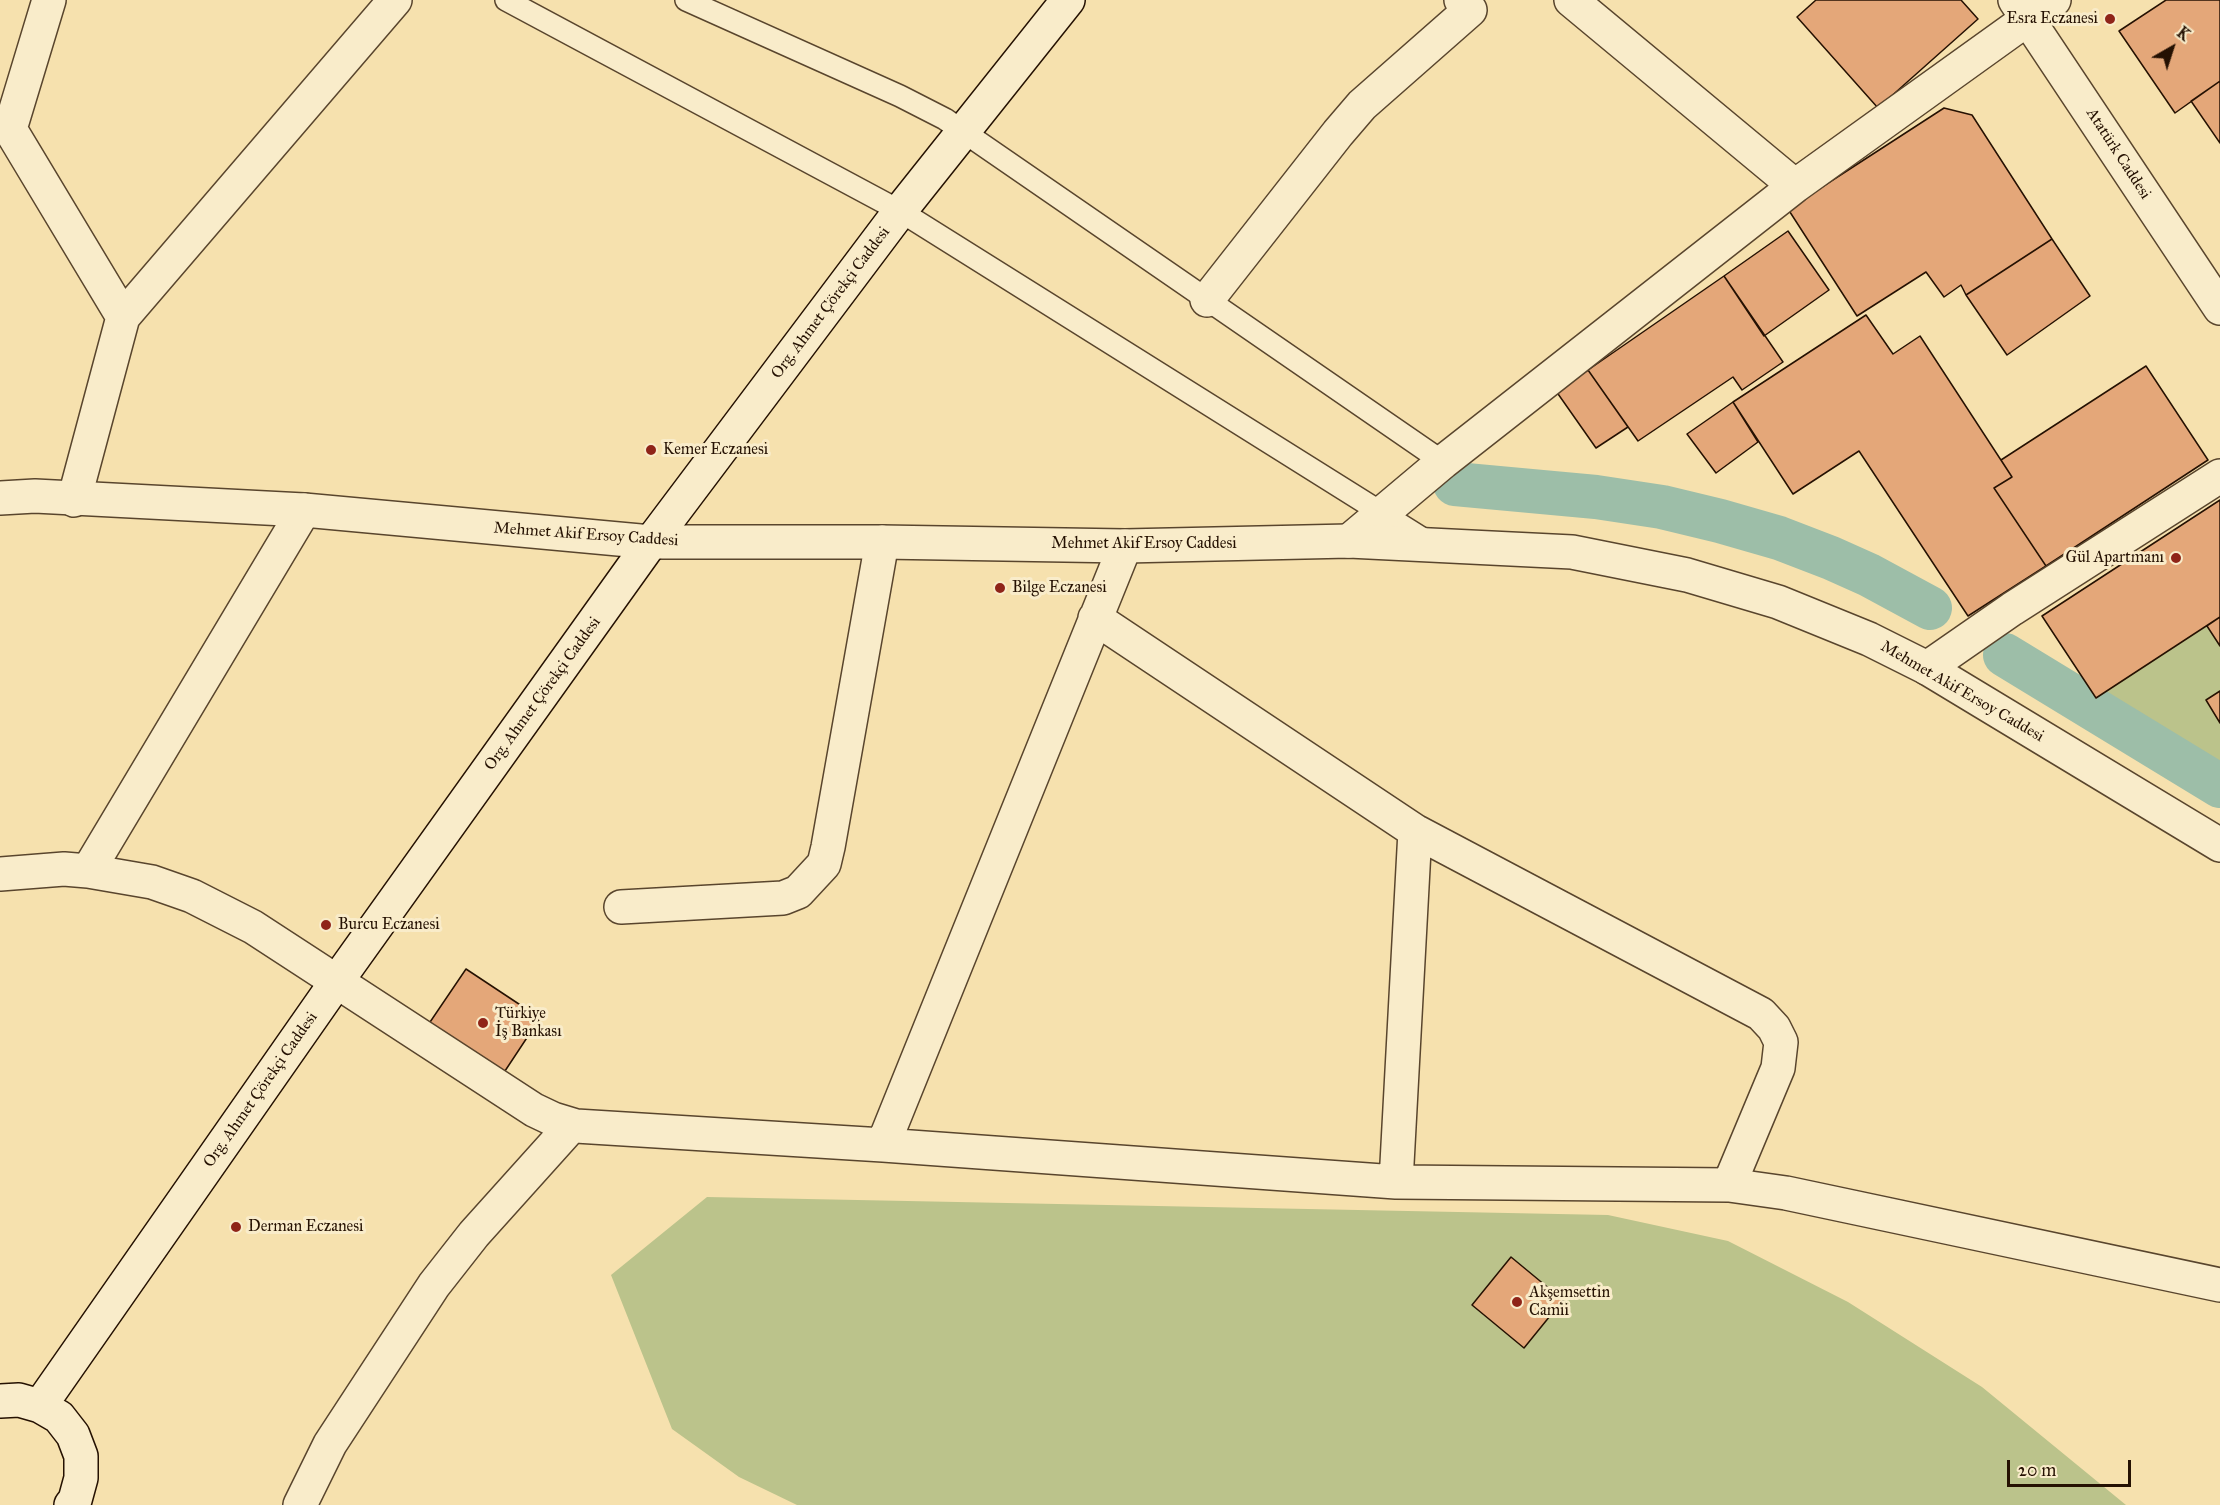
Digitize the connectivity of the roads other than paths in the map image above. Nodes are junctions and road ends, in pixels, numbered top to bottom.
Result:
1 (48, 0) edge
2 (395, 0) edge
3 (506, 0) edge
4 (686, 0) edge
5 (1068, 0) edge
6 (1571, 0) edge
7 (1472, 3) edge
8 (2033, 6) edge
9 (963, 131) junction
10 (5, 132) edge
11 (1795, 186) junction
12 (900, 211) junction
13 (1207, 300) junction
14 (2220, 309) edge
15 (123, 317) junction
16 (1443, 462) junction
17 (2220, 476) edge
18 (0, 498) edge
19 (74, 500) junction
20 (304, 510) junction
21 (1381, 513) junction
22 (1349, 541) junction
23 (651, 542) junction
24 (882, 542) junction
25 (1433, 545) junction
26 (1125, 546) junction
27 (1095, 618) junction
28 (1927, 668) junction
29 (1414, 831) junction
30 (2220, 845) edge
31 (88, 871) junction
32 (0, 874) edge
33 (621, 907) dead end
34 (337, 981) junction
35 (572, 1125) junction
36 (883, 1145) junction
37 (1396, 1182) junction
38 (1729, 1185) junction
39 (2220, 1285) edge
40 (0, 1401) edge
41 (40, 1406) junction
42 (71, 1505) edge
43 (300, 1505) edge

1 - 10 street
2 - 15 street
3 - 12 lane
4 - 9 lane
5 - 9 street, Org. Ahmet Çörekçi Caddesi
6 - 11 street
7 - 13 street
8 - 11 street
8 - 14 street, Atatürk Caddesi
9 - 12 street, Org. Ahmet Çörekçi Caddesi
9 - 13 lane
10 - 15 street
11 - 16 street
12 - 21 lane
12 - 23 street, Org. Ahmet Çörekçi Caddesi
13 - 16 lane
15 - 19 street
16 - 21 street
17 - 28 street
18 - 19 street, Mehmet Akif Ersoy Caddesi
19 - 20 street, Mehmet Akif Ersoy Caddesi
20 - 23 street, Mehmet Akif Ersoy Caddesi
20 - 31 street
21 - 22 street
21 - 25 lane
22 - 25 street, Mehmet Akif Ersoy Caddesi
22 - 26 street, Mehmet Akif Ersoy Caddesi
23 - 24 street, Mehmet Akif Ersoy Caddesi
23 - 34 street, Org. Ahmet Çörekçi Caddesi
24 - 26 street, Mehmet Akif Ersoy Caddesi
24 - 33 street
25 - 28 street, Mehmet Akif Ersoy Caddesi
26 - 27 street
27 - 29 street
27 - 36 street
28 - 30 street, Mehmet Akif Ersoy Caddesi
29 - 37 street
29 - 38 street
31 - 32 street
31 - 34 street
34 - 35 street
34 - 41 street, Org. Ahmet Çörekçi Caddesi
35 - 36 street
35 - 43 street
36 - 37 street
37 - 38 street
38 - 39 street
40 - 41 street
41 - 42 street

